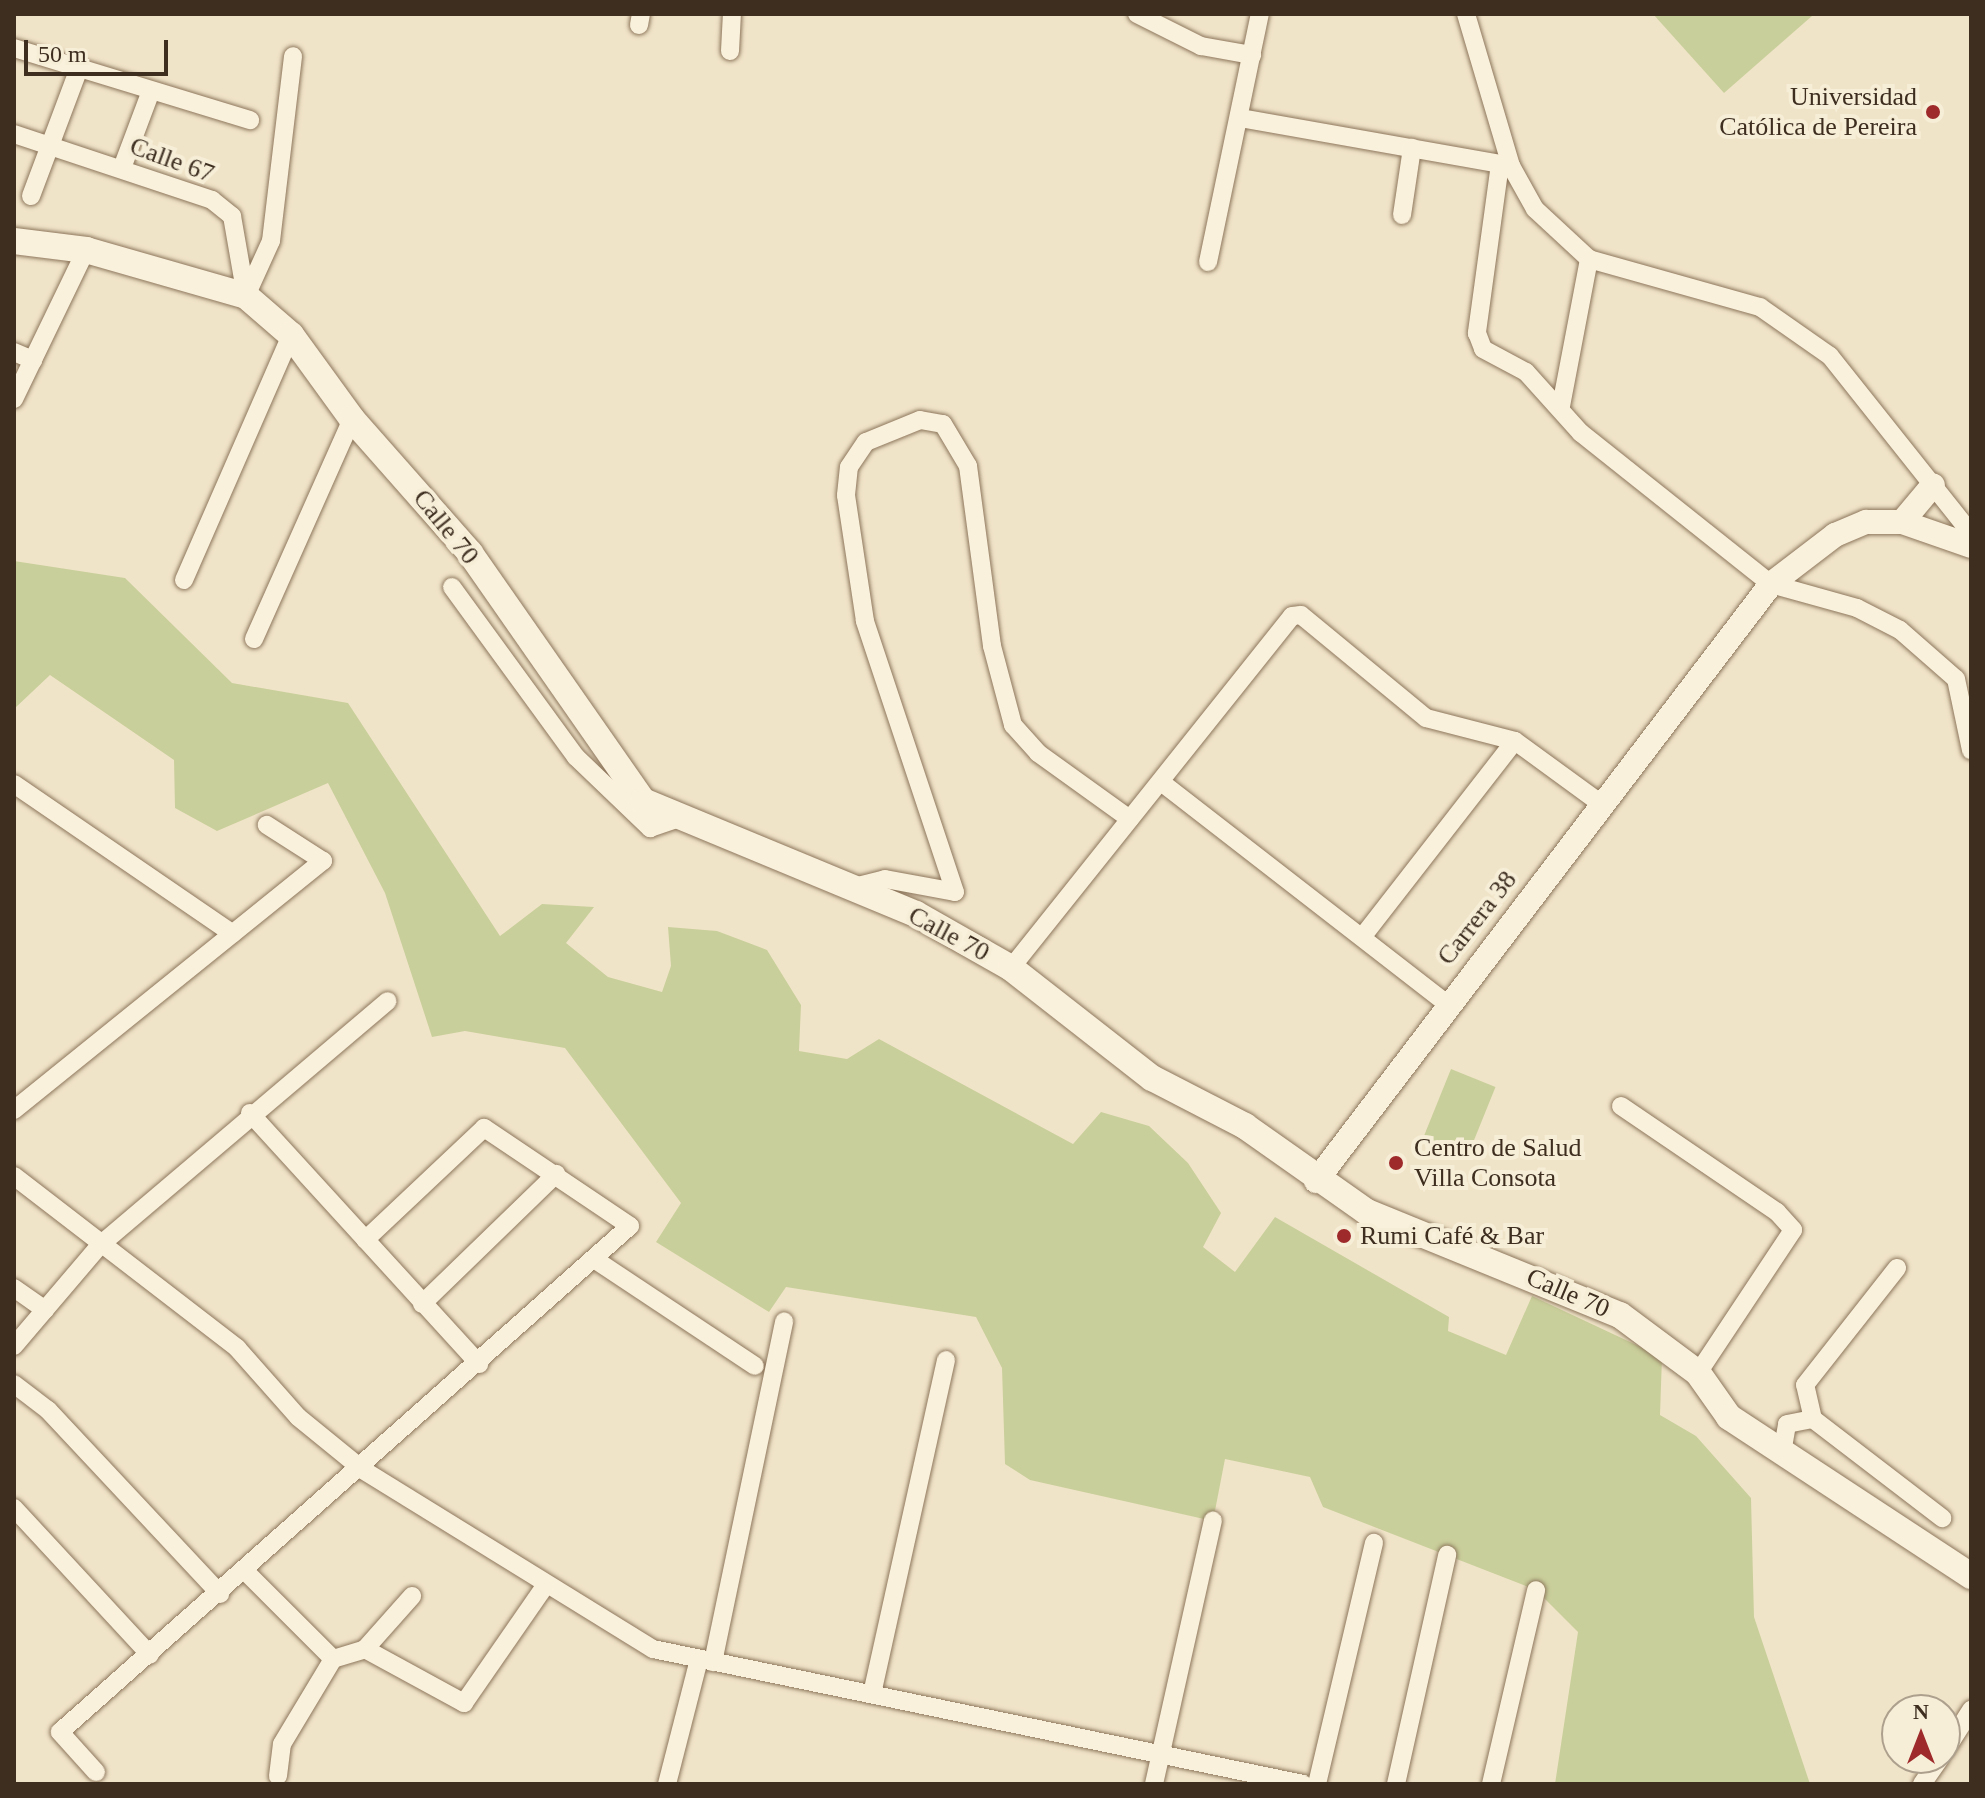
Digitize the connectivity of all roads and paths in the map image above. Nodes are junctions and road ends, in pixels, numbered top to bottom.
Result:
1 (732, 14) edge
2 (1137, 14) edge
3 (1260, 14) edge
4 (1466, 14) edge
5 (14, 48) edge
6 (730, 51) dead end
7 (1252, 55) junction
8 (293, 56) dead end
9 (79, 68) junction
10 (151, 91) junction
11 (1240, 118) junction
12 (250, 120) dead end
13 (14, 134) edge
14 (50, 145) junction
15 (1412, 148) junction
16 (1506, 165) junction
17 (122, 168) junction
18 (31, 196) dead end
19 (1402, 215) dead end
20 (14, 241) edge
21 (86, 250) junction
22 (1589, 259) junction
23 (1208, 262) dead end
24 (246, 296) junction
25 (291, 335) junction
26 (14, 352) edge
27 (33, 360) junction
28 (14, 399) edge
29 (1561, 406) junction
30 (352, 419) junction
31 (1933, 485) junction
32 (1902, 522) junction
33 (1971, 533) edge
34 (1971, 546) edge
35 (184, 580) dead end
36 (1771, 584) junction
37 (452, 587) dead end
38 (254, 639) dead end
39 (1515, 741) junction
40 (1971, 750) edge
41 (1161, 782) junction
42 (14, 784) edge
43 (1600, 803) junction
44 (679, 818) junction
45 (1130, 819) junction
46 (267, 825) dead end
47 (849, 889) junction
48 (233, 934) junction
49 (1363, 936) junction
50 (1011, 968) junction
51 (388, 1001) dead end
52 (1446, 1003) junction
53 (1621, 1106) dead end
54 (14, 1110) edge
55 (250, 1113) junction
56 (556, 1174) junction
57 (14, 1176) edge
58 (1316, 1181) junction
59 (365, 1240) junction
60 (100, 1245) junction
61 (594, 1259) junction
62 (1897, 1268) dead end
63 (14, 1288) edge
64 (422, 1304) junction
65 (45, 1310) junction
66 (784, 1321) dead end
67 (14, 1346) edge
68 (946, 1360) dead end
69 (479, 1364) junction
70 (755, 1366) dead end
71 (1698, 1373) junction
72 (14, 1384) edge
73 (1813, 1419) junction
74 (1782, 1453) junction
75 (363, 1470) junction
76 (14, 1508) edge
77 (1942, 1518) dead end
78 (1213, 1521) dead end
79 (1374, 1543) dead end
80 (1447, 1555) dead end
81 (246, 1572) junction
82 (1971, 1576) edge
83 (545, 1586) junction
84 (1536, 1590) dead end
85 (220, 1594) junction
86 (412, 1596) dead end
87 (365, 1649) junction
88 (150, 1655) junction
89 (333, 1659) junction
90 (706, 1661) junction
91 (872, 1694) junction
92 (1160, 1753) junction
93 (96, 1772) dead end
94 (278, 1776) dead end
95 (1238, 1778) edge
96 (667, 1784) edge
97 (1154, 1784) edge
98 (1303, 1784) edge
99 (1317, 1784) edge
100 (1396, 1784) edge
101 (1491, 1784) edge

1 - 6 street
2 - 7 street
3 - 7 street
4 - 16 street
5 - 9 street
7 - 11 street
8 - 24 street
9 - 10 street
9 - 14 street
10 - 12 street
10 - 17 street
11 - 15 street
11 - 23 street
13 - 14 street, Calle 67
14 - 17 street, Calle 67
14 - 18 street
15 - 16 street
15 - 19 street
16 - 22 street
16 - 29 street
17 - 24 street, Calle 67
20 - 21 main road, Calle 70
21 - 24 main road, Calle 70
21 - 27 street
22 - 29 street
22 - 31 street
24 - 25 main road, Calle 70
25 - 30 main road, Calle 70
25 - 35 street
26 - 27 street
27 - 28 street
29 - 36 street
30 - 38 street
30 - 44 main road, Calle 70
31 - 32 street
31 - 33 street
32 - 34 street
32 - 36 street, Carrera 38
36 - 40 street
36 - 43 street, Carrera 38
37 - 44 street
39 - 41 street
39 - 43 street
39 - 49 street
41 - 45 street
41 - 49 street
42 - 48 street
43 - 52 street, Carrera 38
44 - 47 main road, Calle 70
45 - 47 street
45 - 50 street
46 - 48 street
47 - 50 main road, Calle 70
48 - 54 street
49 - 52 street
50 - 58 main road, Calle 70
51 - 55 street
52 - 58 street, Carrera 38
53 - 71 street
55 - 59 street
55 - 60 street
56 - 59 street
56 - 61 street
56 - 64 street
57 - 60 street
58 - 71 main road, Calle 70
59 - 64 street
60 - 65 street
60 - 75 street
61 - 69 street
61 - 70 street
62 - 73 street
63 - 65 street
64 - 69 street
65 - 67 street
66 - 90 street
68 - 91 street
69 - 75 street
71 - 74 main road, Calle 70
72 - 85 street
73 - 74 street
73 - 77 street
74 - 82 main road, Calle 70
75 - 81 street
75 - 83 street
76 - 88 street
78 - 92 street
79 - 99 street
80 - 100 street
81 - 85 street
81 - 89 street
83 - 87 street
83 - 90 street
84 - 101 street
85 - 88 street
86 - 87 street
87 - 89 street
88 - 93 street
89 - 94 street
90 - 91 street
90 - 96 street
91 - 92 street
92 - 95 street
92 - 97 street
95 - 98 street

